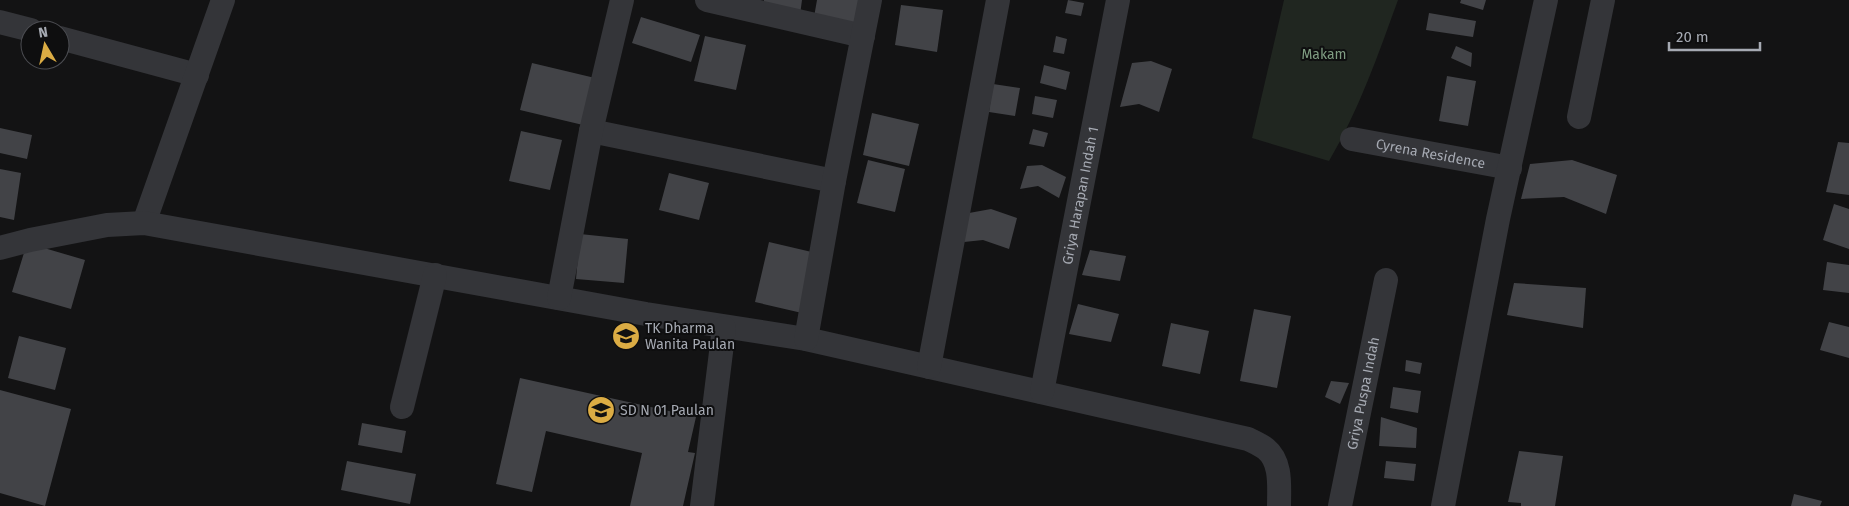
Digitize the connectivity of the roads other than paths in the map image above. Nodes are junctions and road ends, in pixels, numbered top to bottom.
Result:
1 (223, 0) edge
2 (622, 0) edge
3 (707, 0) edge
4 (870, 0) edge
5 (998, 0) edge
6 (1118, 0) edge
7 (1546, 0) edge
8 (1603, 0) edge
9 (0, 22) edge
10 (20, 27) edge
11 (863, 36) junction
12 (70, 41) edge
13 (197, 75) junction
14 (1579, 117) dead end
15 (591, 131) junction
16 (1352, 139) dead end
17 (1510, 168) junction
18 (834, 181) junction
19 (144, 223) junction
20 (0, 248) edge
21 (435, 275) junction
22 (1386, 280) dead end
23 (559, 298) junction
24 (724, 328) junction
25 (806, 339) junction
26 (929, 367) junction
27 (1042, 392) junction
28 (402, 407) dead end
29 (702, 506) edge
30 (1279, 506) edge
31 (1340, 506) edge
32 (1443, 506) edge

1 - 13 street
2 - 15 street
3 - 11 street
4 - 11 street
5 - 26 street
6 - 27 street, Griya Harapan Indah 1
7 - 17 street
8 - 14 street
9 - 10 street
11 - 18 street
12 - 13 street
13 - 19 street
15 - 18 street
15 - 23 street
16 - 17 street, Cyrena Residence
17 - 32 street
18 - 25 street
19 - 20 street
19 - 21 street
21 - 23 street
21 - 28 street
22 - 31 street, Griya Puspa Indah
23 - 24 street
24 - 25 street
24 - 29 street
25 - 26 street
26 - 27 street
27 - 30 street

